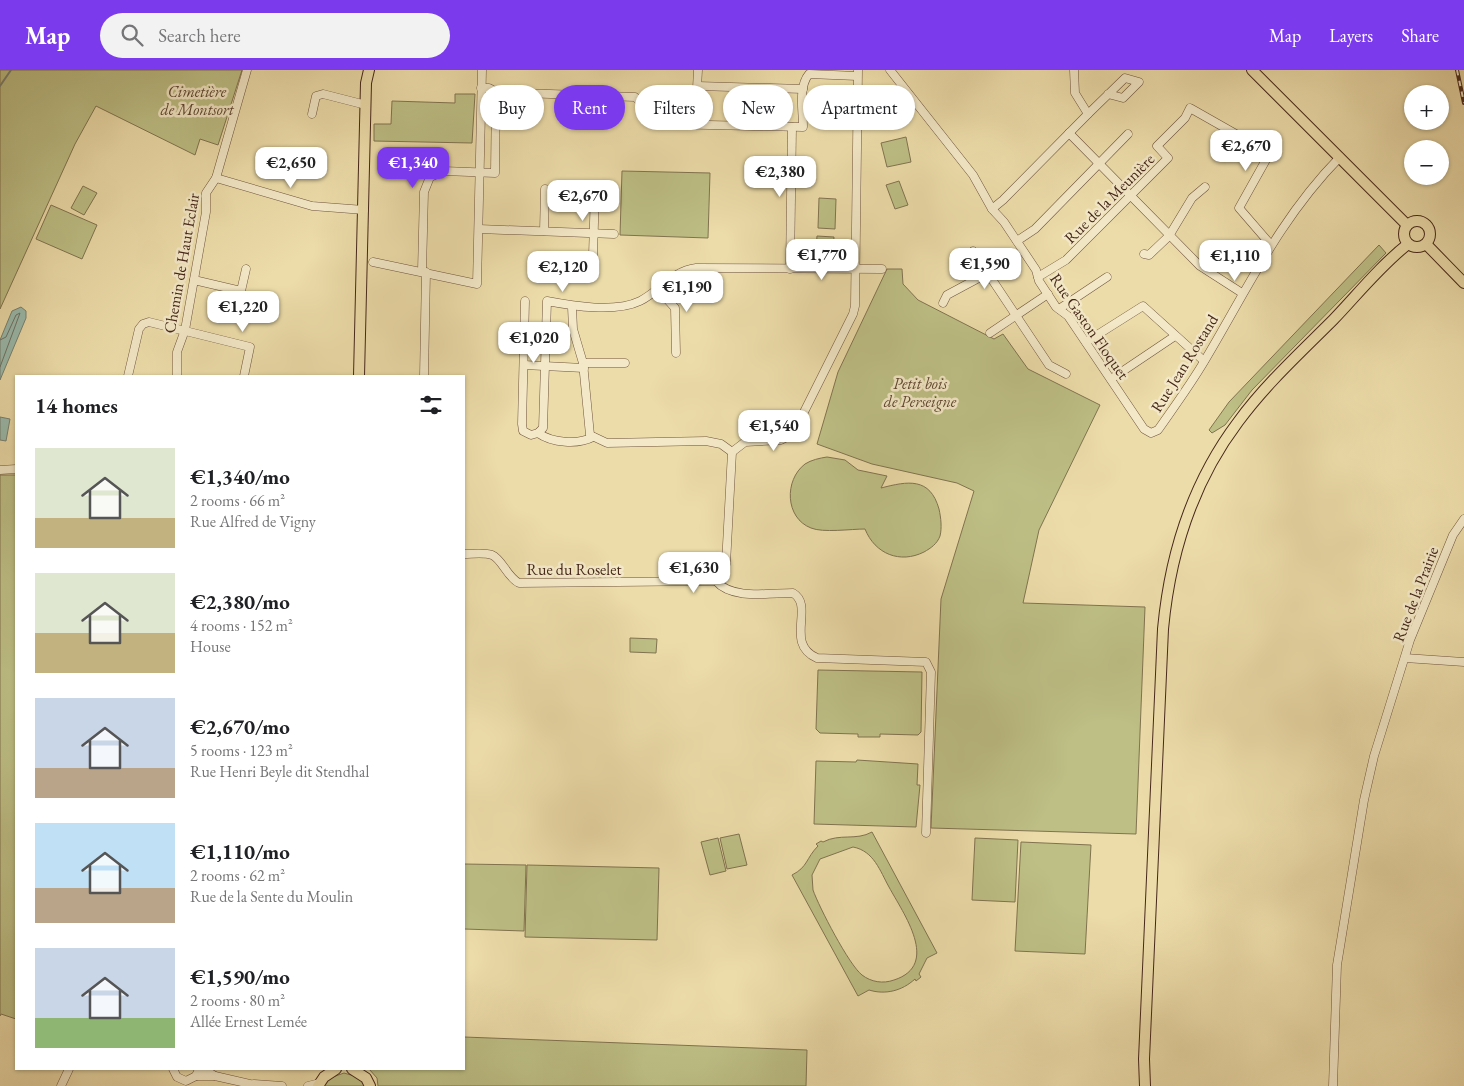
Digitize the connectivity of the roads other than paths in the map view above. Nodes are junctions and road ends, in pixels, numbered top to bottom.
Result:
1 (247, 70) edge
2 (369, 70) edge
3 (482, 70) edge
4 (698, 70) edge
5 (890, 70) edge
6 (1074, 70) edge
7 (1252, 70) edge
8 (858, 73) edge
9 (481, 85) edge
10 (698, 85) edge
11 (804, 85) edge
12 (713, 86) edge
13 (803, 89) edge
14 (544, 94) edge
15 (1108, 94) dead end
16 (635, 97) edge
17 (366, 105) junction
18 (312, 114) dead end
19 (1088, 114) junction
20 (480, 130) edge
21 (496, 130) edge
22 (792, 130) edge
23 (1069, 133) junction
24 (1128, 134) dead end
25 (1343, 160) junction
26 (1100, 165) junction
27 (479, 173) junction
28 (216, 178) junction
29 (1205, 187) dead end
30 (545, 189) dead end
31 (595, 190) dead end
32 (1130, 196) junction
33 (992, 209) junction
34 (364, 210) junction
35 (1407, 225) junction
36 (479, 230) junction
37 (544, 232) junction
38 (594, 233) junction
39 (614, 234) dead end
40 (1169, 236) junction
41 (1017, 241) junction
42 (1408, 244) junction
43 (1426, 244) junction
44 (1271, 245) junction
45 (973, 251) dead end
46 (1144, 254) dead end
47 (593, 255) dead end
48 (373, 262) dead end
49 (246, 269) dead end
50 (790, 269) junction
51 (882, 269) dead end
52 (855, 270) junction
53 (424, 272) junction
54 (988, 273) junction
55 (1038, 277) junction
56 (1107, 277) dead end
57 (194, 280) junction
58 (1464, 283) edge
59 (658, 289) junction
60 (1048, 294) junction
61 (1242, 294) junction
62 (525, 301) dead end
63 (943, 303) dead end
64 (572, 307) junction
65 (1059, 309) junction
66 (1016, 316) junction
67 (185, 330) junction
68 (990, 333) dead end
69 (1175, 336) junction
70 (1086, 342) junction
71 (676, 353) dead end
72 (1204, 361) junction
73 (625, 363) dead end
74 (524, 365) junction
75 (545, 366) junction
76 (584, 366) junction
77 (1066, 374) dead end
78 (128, 375) edge
79 (178, 375) edge
80 (244, 375) edge
81 (359, 375) edge
82 (424, 375) edge
83 (1110, 379) junction
84 (1151, 433) joint
85 (534, 434) junction
86 (593, 437) junction
87 (732, 452) junction
88 (15, 469) edge
89 (0, 470) edge
90 (1464, 519) edge
91 (465, 554) edge
92 (716, 582) junction
93 (1405, 658) junction
94 (1464, 662) edge
95 (926, 833) dead end
96 (68, 1070) edge
97 (173, 1070) edge
98 (206, 1070) edge
99 (334, 1070) edge
100 (354, 1070) edge
101 (197, 1072) edge
102 (215, 1076) junction
103 (248, 1083) junction
104 (319, 1084) edge
105 (61, 1086) edge
106 (259, 1086) edge
107 (282, 1086) edge
108 (308, 1086) edge
109 (370, 1086) edge
110 (1145, 1086) edge
111 (1333, 1086) edge

1 - 28 street, Chemin de Haut Eclair
2 - 17 main road
3 - 9 street
4 - 10 street
5 - 33 street, Rue Gaston Floquet
6 - 19 street
7 - 25 main road
8 - 11 street
8 - 52 street
12 - 13 street
14 - 16 street
15 - 19 street
17 - 18 street
17 - 34 main road
19 - 23 street
20 - 27 street
21 - 27 street
22 - 50 street
23 - 26 street
23 - 33 street
24 - 26 street
25 - 35 main road
25 - 44 street, Rue Jean Rostand
26 - 32 street
26 - 41 street
27 - 36 street
27 - 53 street
28 - 34 street
28 - 57 street, Chemin de Haut Eclair
29 - 40 street
30 - 37 street
31 - 38 street
32 - 40 street
32 - 44 street, Rue de la Meunière
32 - 55 street, Rue de la Meunière
33 - 41 street, Rue Gaston Floquet
34 - 81 main road
35 - 42 main road
35 - 43 main road
36 - 37 street
36 - 53 street
37 - 38 street
38 - 39 street
38 - 47 street
40 - 46 street
40 - 61 street
41 - 55 street, Rue Gaston Floquet
42 - 43 main road
42 - 110 main road
43 - 58 main road
44 - 61 street, Rue Jean Rostand
45 - 54 street
48 - 53 street
49 - 57 street
50 - 52 street
50 - 59 street
51 - 52 street
52 - 87 street
53 - 82 street
54 - 63 street
54 - 66 street
55 - 60 street, Rue Gaston Floquet
56 - 65 street
57 - 67 street, Chemin de Haut Eclair
59 - 64 street
59 - 71 street
60 - 65 street, Rue Gaston Floquet
60 - 66 street
61 - 72 street, Rue Jean Rostand
62 - 74 street
64 - 75 street
64 - 76 street
65 - 70 street, Rue Gaston Floquet
66 - 68 street
66 - 77 street
67 - 78 street
67 - 79 street, Chemin de Haut Eclair
67 - 80 street
69 - 70 street
69 - 72 street
69 - 83 street
70 - 83 street, Rue Gaston Floquet
72 - 84 street, Rue Jean Rostand
73 - 76 street
74 - 75 street
74 - 85 street
75 - 76 street
75 - 85 street
76 - 86 street
83 - 84 street, Rue Gaston Floquet
85 - 86 street
86 - 87 street
87 - 92 street
88 - 89 street
90 - 93 street, Rue de la Prairie
91 - 92 street, Rue du Roselet
92 - 95 street
93 - 94 street
93 - 111 street, Rue de la Prairie
96 - 105 street
97 - 101 street
98 - 102 street
99 - 104 main road
100 - 109 main road
101 - 102 street
102 - 103 street
103 - 106 street
103 - 107 street
104 - 108 street

